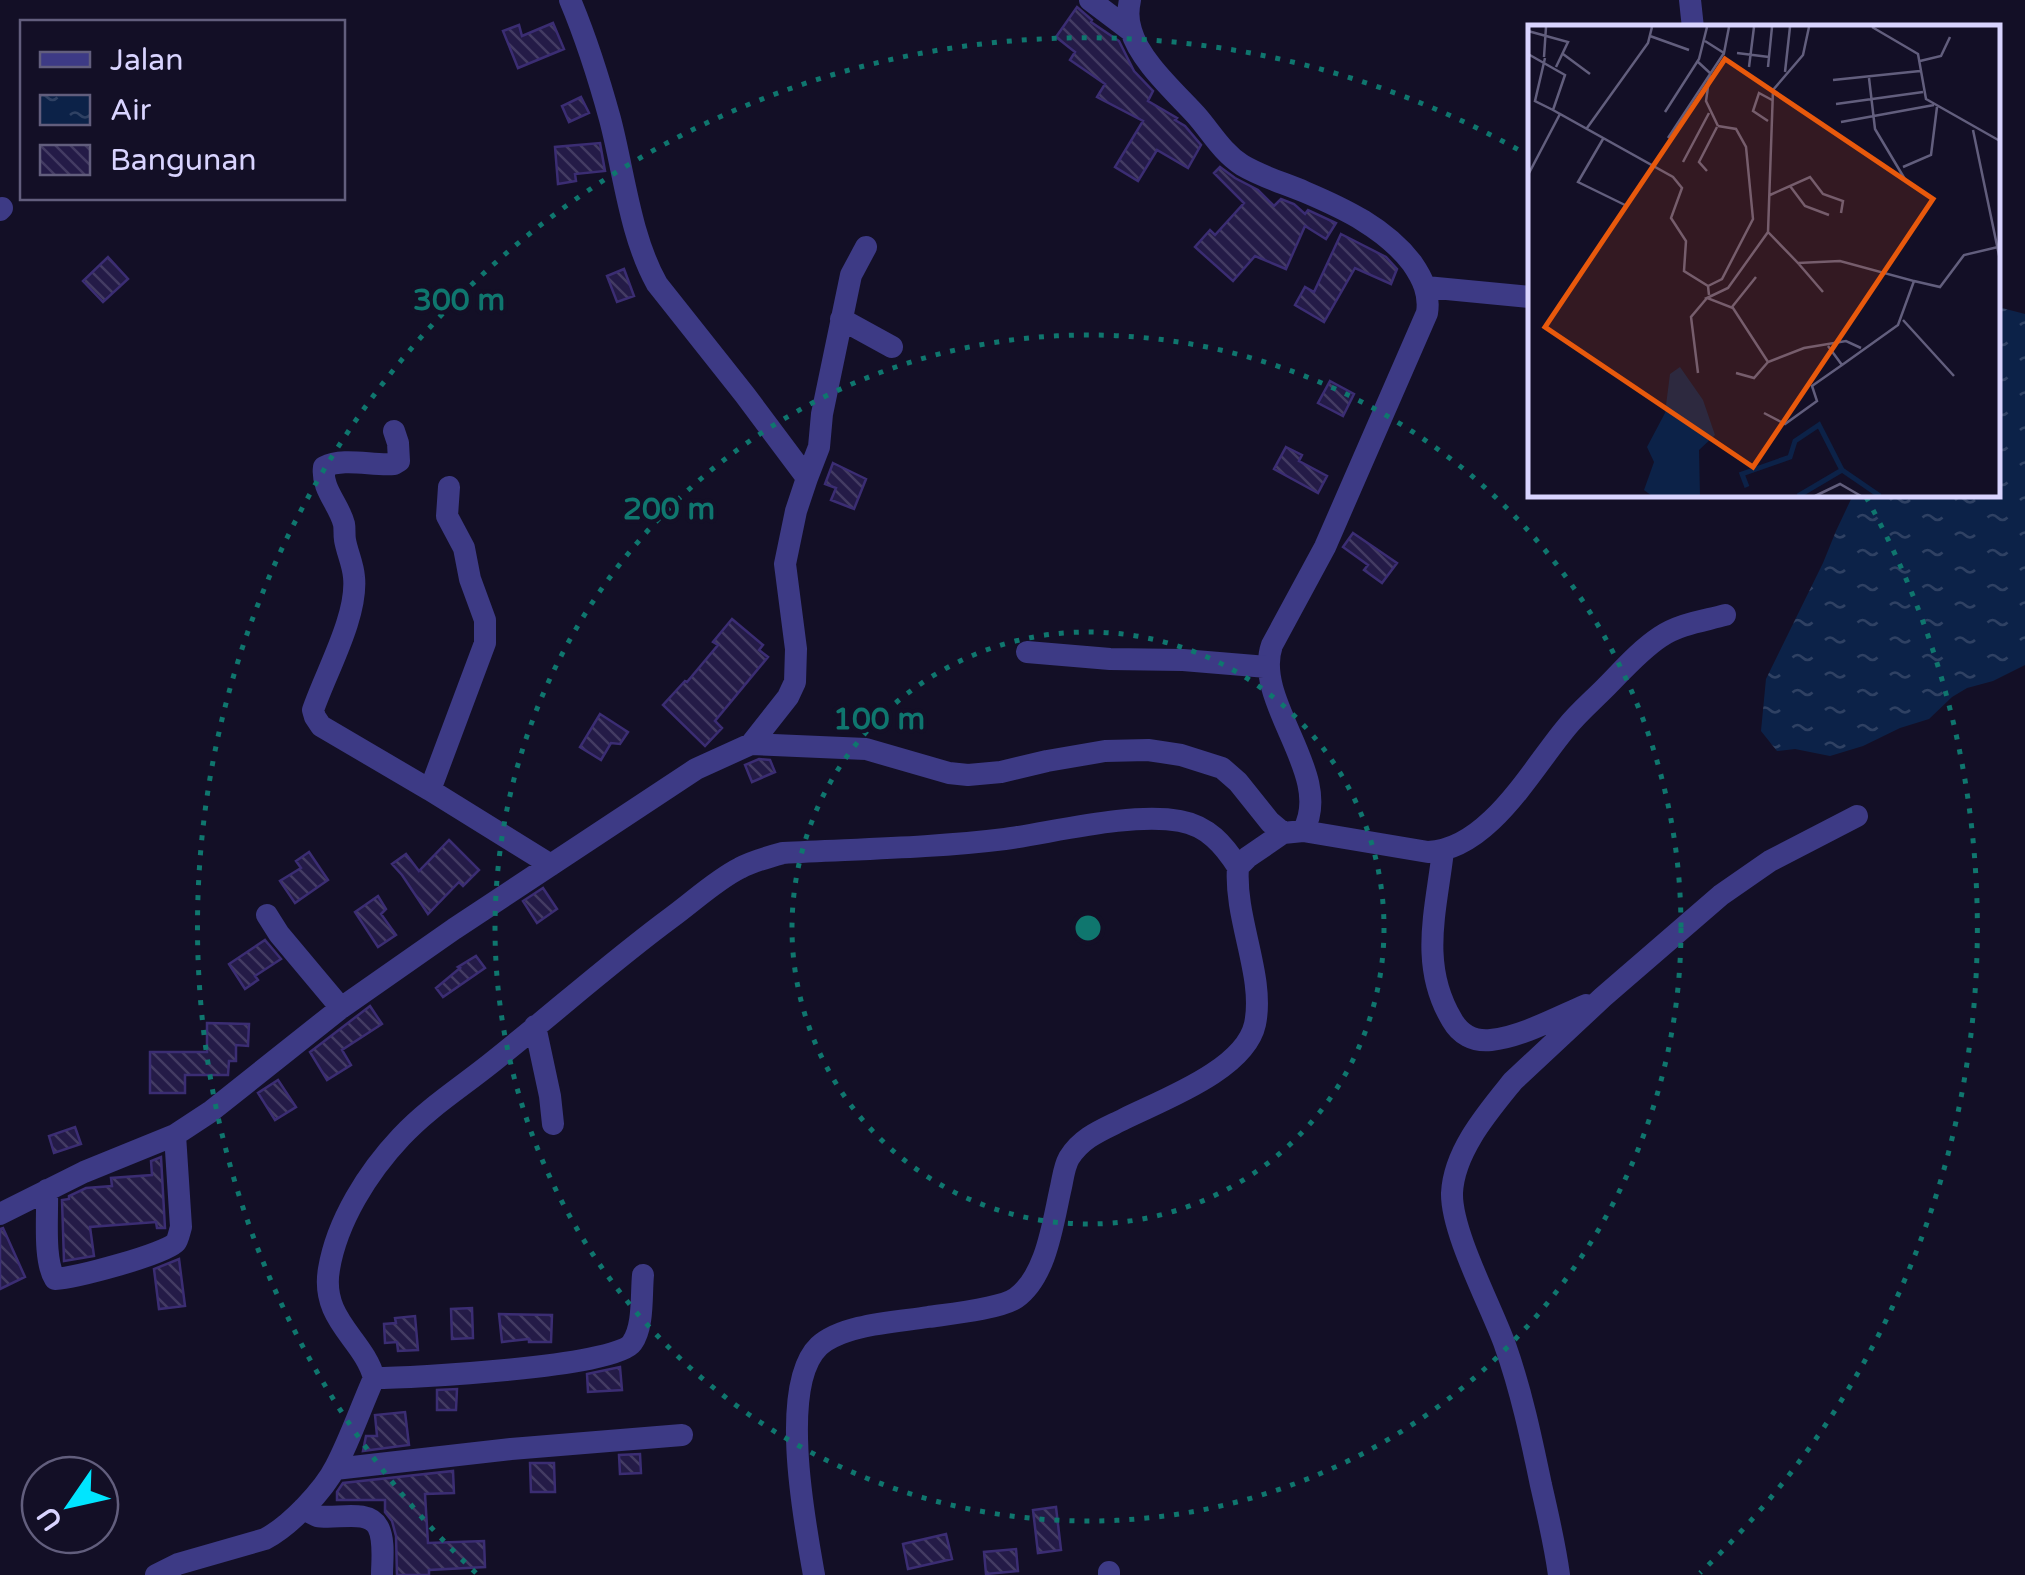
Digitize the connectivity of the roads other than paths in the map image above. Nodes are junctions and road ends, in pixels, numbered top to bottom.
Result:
1 (570, 0) edge
2 (1090, 0) edge
3 (1130, 0) edge
4 (1690, 0) edge
5 (1693, 25) edge
6 (1131, 31) junction
7 (866, 247) dead end
8 (1426, 287) junction
9 (1528, 297) edge
10 (841, 319) junction
11 (892, 347) dead end
12 (394, 430) dead end
13 (806, 478) junction
14 (449, 487) dead end
15 (1725, 615) dead end
16 (1027, 652) dead end
17 (1267, 667) junction
18 (751, 744) junction
19 (430, 790) junction
20 (1857, 816) dead end
21 (1293, 832) junction
22 (1443, 852) junction
23 (552, 865) junction
24 (1238, 867) junction
25 (266, 914) dead end
26 (1603, 997) junction
27 (341, 1008) junction
28 (535, 1026) junction
29 (553, 1124) dead end
30 (176, 1135) junction
31 (47, 1190) junction
32 (0, 1214) edge
33 (643, 1275) dead end
34 (374, 1378) junction
35 (682, 1435) dead end
36 (335, 1469) junction
37 (303, 1509) junction
38 (156, 1575) edge
39 (382, 1575) edge
40 (814, 1575) edge
41 (1559, 1575) edge

1 - 13 street
2 - 6 street
3 - 6 street
4 - 5 street
6 - 8 street
7 - 10 street
8 - 9 street
8 - 17 street
10 - 11 street
10 - 13 street
12 - 19 street
13 - 18 street
14 - 19 street
15 - 22 street
16 - 17 street
17 - 21 street
18 - 21 street
18 - 23 street
19 - 23 street
20 - 26 street
21 - 22 street
21 - 24 street
22 - 26 street
23 - 27 street
24 - 28 street
24 - 40 street
25 - 27 street
26 - 41 street
27 - 30 street
28 - 29 street
28 - 34 street
30 - 31 street
30 - 31 street
31 - 32 street
33 - 34 street
34 - 36 street
35 - 36 street
36 - 37 street
37 - 38 street
37 - 39 street

